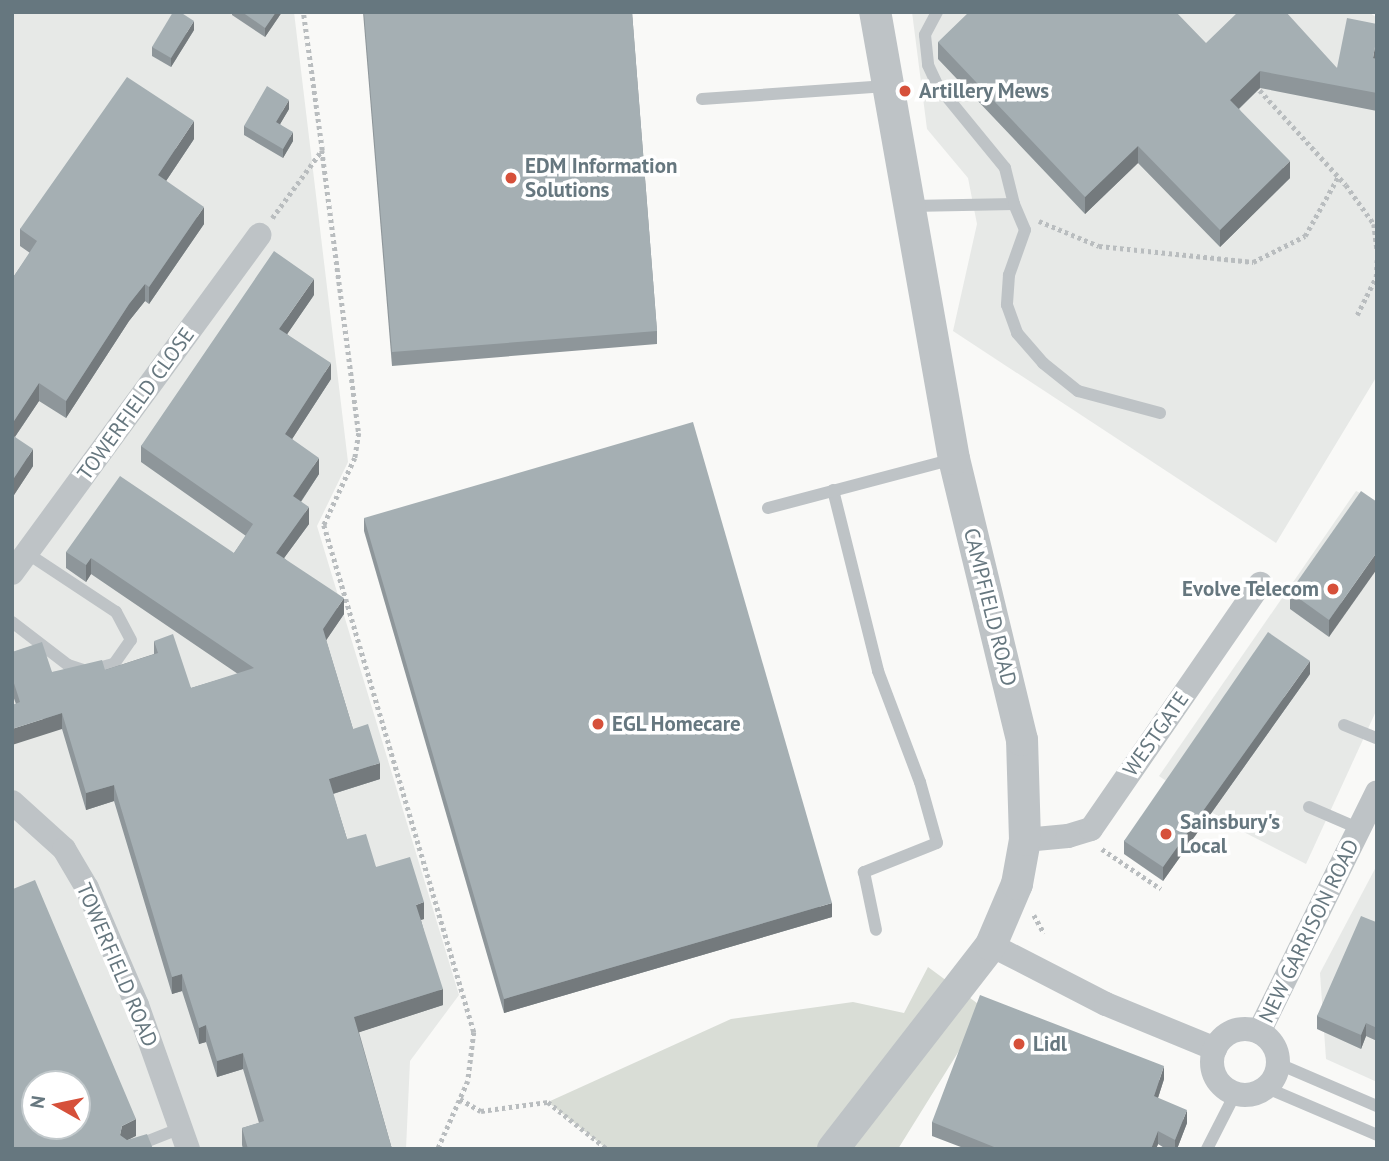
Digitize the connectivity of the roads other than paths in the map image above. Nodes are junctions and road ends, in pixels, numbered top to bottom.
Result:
1 (875, 12) edge
2 (937, 12) edge
3 (887, 86) junction
4 (702, 99) dead end
5 (907, 206) junction
6 (1016, 208) junction
7 (259, 235) road end
8 (1160, 413) dead end
9 (954, 459) junction
10 (833, 491) junction
11 (768, 508) dead end
12 (27, 552) junction
13 (12, 573) edge
14 (1260, 584) dead end
15 (12, 622) edge
16 (1343, 725) dead end
17 (1377, 738) edge
18 (1377, 792) edge
19 (12, 802) edge
20 (1309, 807) dead end
21 (1360, 829) junction
22 (1025, 840) junction
23 (876, 930) dead end
24 (991, 945) junction
25 (1259, 1032) junction
26 (1214, 1049) junction
27 (1279, 1064) junction
28 (1267, 1088) junction
29 (1235, 1094) junction
30 (1377, 1106) edge
31 (1377, 1135) edge
32 (185, 1139) edge
33 (128, 1149) edge
34 (833, 1149) edge
35 (1207, 1149) edge

1 - 3 street, CAMPFIELD ROAD
2 - 6 lane
3 - 4 lane
3 - 5 street, CAMPFIELD ROAD
5 - 6 lane
5 - 9 street, CAMPFIELD ROAD
6 - 8 lane
7 - 12 street, TOWERFIELD CLOSE
9 - 10 lane
9 - 22 street, CAMPFIELD ROAD
10 - 11 lane
10 - 23 lane
12 - 13 street, TOWERFIELD CLOSE
12 - 15 lane
14 - 22 street, WESTGATE
16 - 17 lane
18 - 21 street, NEW GARRISON ROAD
19 - 32 street, TOWERFIELD ROAD
20 - 21 lane
21 - 25 street, NEW GARRISON ROAD
22 - 24 street, CAMPFIELD ROAD
24 - 26 street
24 - 34 street, CAMPFIELD ROAD
25 - 26 street
25 - 27 street
26 - 29 street
27 - 28 street
27 - 30 lane
28 - 29 street
28 - 31 lane
29 - 35 lane
32 - 33 lane

